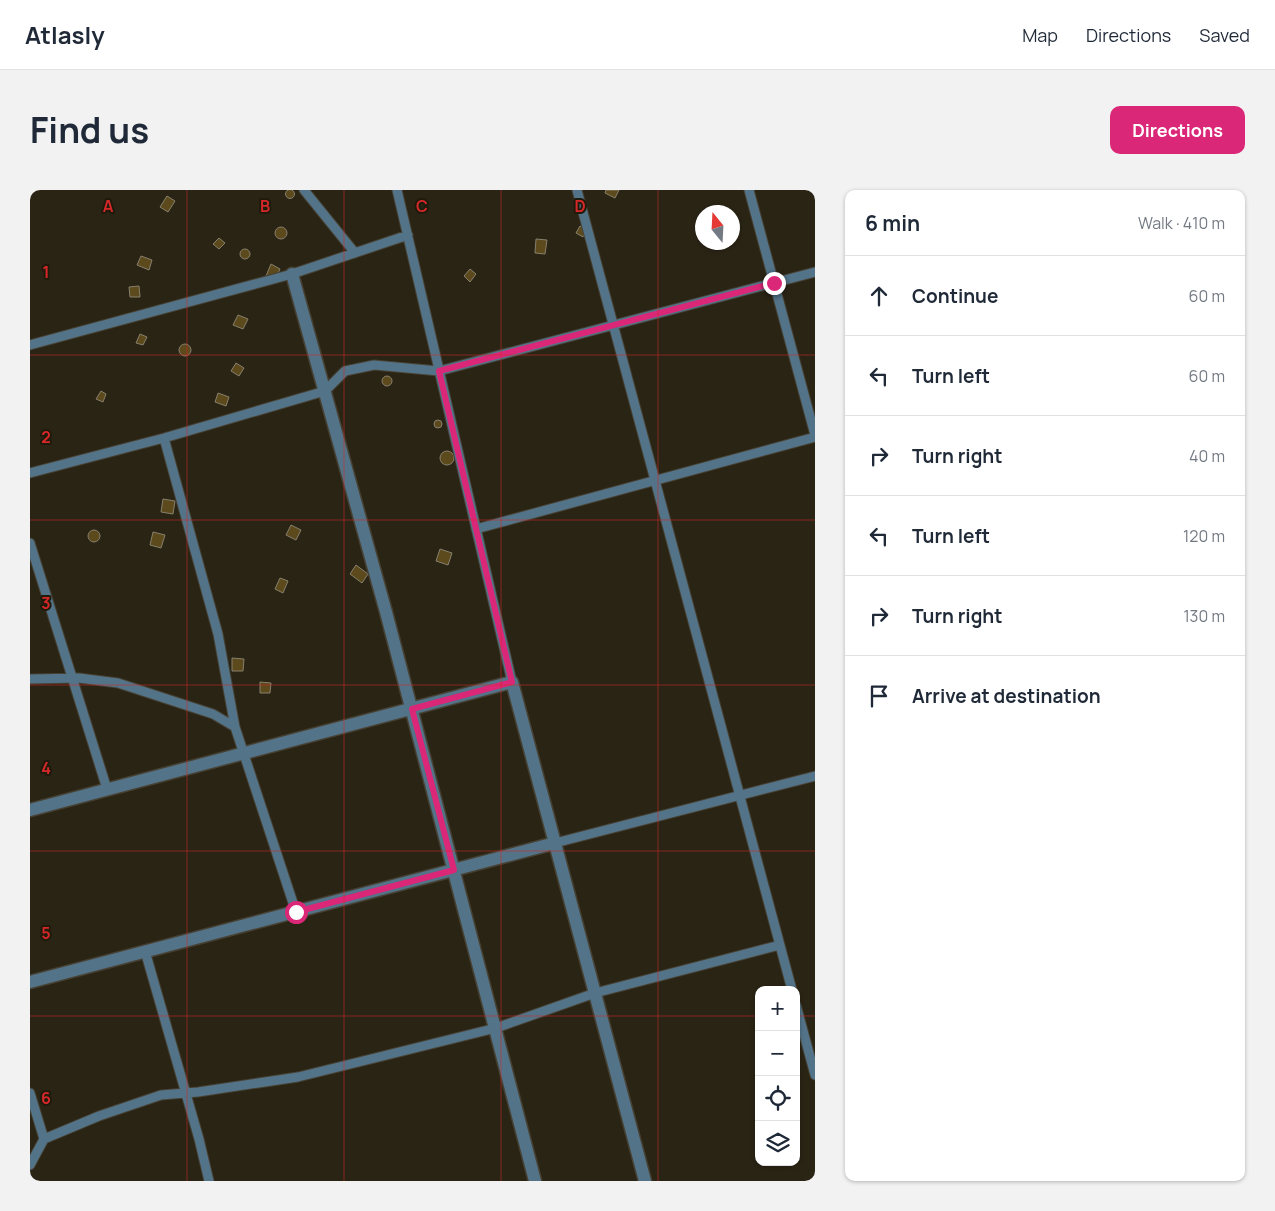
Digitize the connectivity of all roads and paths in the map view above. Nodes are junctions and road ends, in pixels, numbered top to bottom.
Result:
1 (304, 190) edge
2 (398, 190) edge
3 (577, 190) edge
4 (749, 190) edge
5 (408, 235) junction
6 (355, 253) junction
7 (815, 272) edge
8 (292, 274) junction
9 (774, 283) junction
10 (614, 325) junction
11 (30, 345) edge
12 (439, 371) junction
13 (325, 391) junction
14 (815, 436) edge
15 (164, 438) junction
16 (30, 472) edge
17 (655, 480) junction
18 (476, 529) junction
19 (30, 544) edge
20 (72, 678) junction
21 (30, 679) edge
22 (512, 682) junction
23 (412, 709) junction
24 (235, 727) junction
25 (244, 753) junction
26 (815, 776) edge
27 (106, 789) junction
28 (740, 795) junction
29 (30, 810) edge
30 (555, 843) junction
31 (454, 870) junction
32 (296, 912) junction
33 (780, 945) junction
34 (145, 952) junction
35 (30, 982) edge
36 (791, 986) edge
37 (595, 993) junction
38 (800, 1020) edge
39 (496, 1028) junction
40 (815, 1075) edge
41 (30, 1093) edge
42 (186, 1093) junction
43 (44, 1139) junction
44 (30, 1165) edge
45 (208, 1181) edge
46 (535, 1181) edge
47 (644, 1181) edge

1 - 6 lane
2 - 5 lane
3 - 10 lane
4 - 9 lane
5 - 6 lane
5 - 12 lane
6 - 8 lane
7 - 9 lane
8 - 11 lane
8 - 13 street
9 - 10 lane
9 - 14 lane
10 - 12 lane
10 - 17 lane
12 - 13 lane
12 - 18 lane
13 - 15 lane
13 - 23 street
14 - 17 lane
15 - 16 lane
15 - 24 lane
17 - 18 lane
17 - 28 lane
18 - 22 lane
19 - 20 lane
20 - 21 lane
20 - 24 lane
20 - 27 lane
22 - 23 street
22 - 30 street
23 - 25 street
23 - 31 street
24 - 25 lane
25 - 27 street
25 - 32 lane
26 - 28 lane
27 - 29 street
28 - 30 lane
28 - 33 lane
30 - 31 street
30 - 37 street
31 - 32 street
31 - 39 street
32 - 34 street
33 - 36 lane
33 - 37 lane
34 - 35 street
34 - 42 lane
37 - 39 lane
37 - 47 street
38 - 40 lane
39 - 42 lane
39 - 46 street
41 - 43 lane
42 - 43 lane
42 - 45 lane
43 - 44 lane

